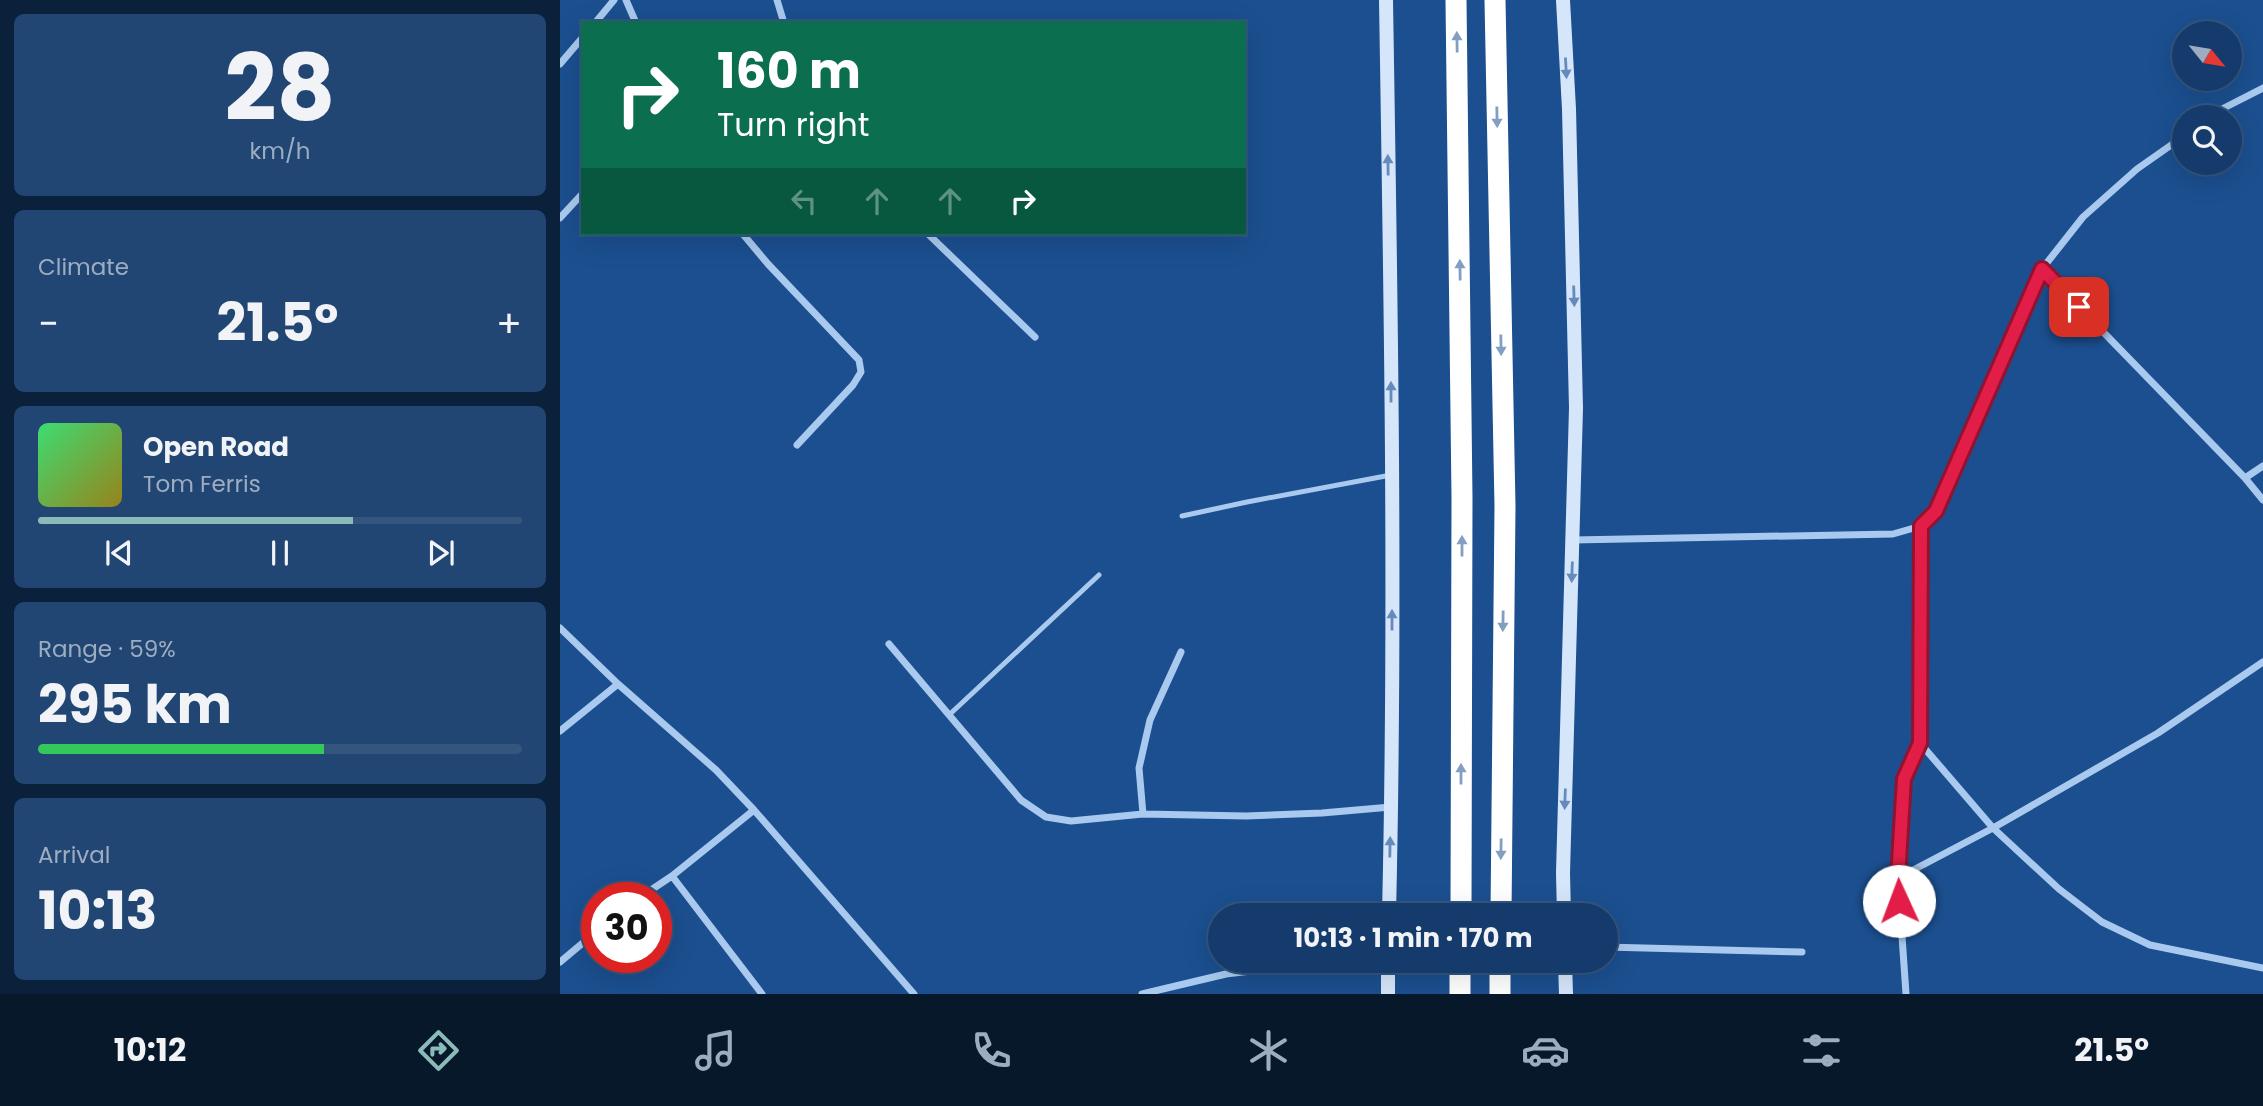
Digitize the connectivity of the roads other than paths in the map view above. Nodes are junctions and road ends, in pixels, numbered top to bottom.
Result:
1 (614, 0) edge
2 (626, 0) edge
3 (777, 0) edge
4 (1386, 0) edge
5 (1456, 0) edge
6 (1495, 0) edge
7 (1563, 0) edge
8 (597, 21) edge
9 (635, 21) edge
10 (783, 21) edge
11 (581, 39) edge
12 (560, 64) edge
13 (2263, 88) edge
14 (2229, 105) edge
15 (2172, 144) edge
16 (581, 195) edge
17 (560, 218) edge
18 (744, 235) edge
19 (929, 235) edge
20 (2042, 269) junction
21 (1035, 337) dead end
22 (797, 445) dead end
23 (2263, 466) edge
24 (1391, 475) junction
25 (2245, 478) junction
26 (2263, 500) edge
27 (1182, 516) dead end
28 (1921, 526) junction
29 (1573, 540) junction
30 (1099, 575) dead end
31 (560, 628) edge
32 (889, 644) dead end
33 (1181, 652) dead end
34 (2263, 662) edge
35 (618, 684) junction
36 (949, 715) junction
37 (560, 731) edge
38 (1920, 743) junction
39 (1391, 807) junction
40 (754, 810) junction
41 (1143, 814) junction
42 (1993, 828) junction
43 (671, 876) junction
44 (1898, 878) junction
45 (662, 882) edge
46 (1389, 903) edge
47 (1461, 903) edge
48 (1501, 903) edge
49 (1564, 903) edge
50 (581, 944) edge
51 (1618, 947) edge
52 (1802, 952) dead end
53 (560, 962) edge
54 (2263, 968) edge
55 (1234, 973) edge
56 (1388, 973) edge
57 (1460, 973) edge
58 (1500, 973) edge
59 (1565, 973) edge
60 (762, 994) edge
61 (914, 994) edge
62 (1142, 994) edge
63 (1388, 994) edge
64 (1460, 994) edge
65 (1500, 994) edge
66 (1566, 994) edge
67 (1906, 994) edge

1 - 8 street
2 - 9 street
3 - 10 street
24 -> 4 street
47 -> 5 highway
6 -> 48 highway
7 -> 29 street
11 - 12 street
13 - 14 street
15 - 20 street
16 - 17 street
18 - 22 street
19 - 21 street
20 - 25 street
20 - 28 street
23 - 25 street
24 - 27 lane
39 -> 24 street
25 - 26 street
28 - 29 street
28 - 38 street
29 -> 49 street
30 - 36 lane
31 - 35 street
32 - 36 street
33 - 41 street
34 - 42 street
35 - 37 street
35 - 40 street
36 - 41 street
38 - 42 street
38 - 44 street
39 - 41 street
46 -> 39 street
40 - 43 street
40 - 61 street
42 - 44 street
42 - 54 street
43 - 45 street
43 - 60 street
44 - 67 street
50 - 53 street
51 - 52 street
55 - 62 street
56 - 63 street
57 - 64 highway
58 - 65 highway
59 - 66 street

